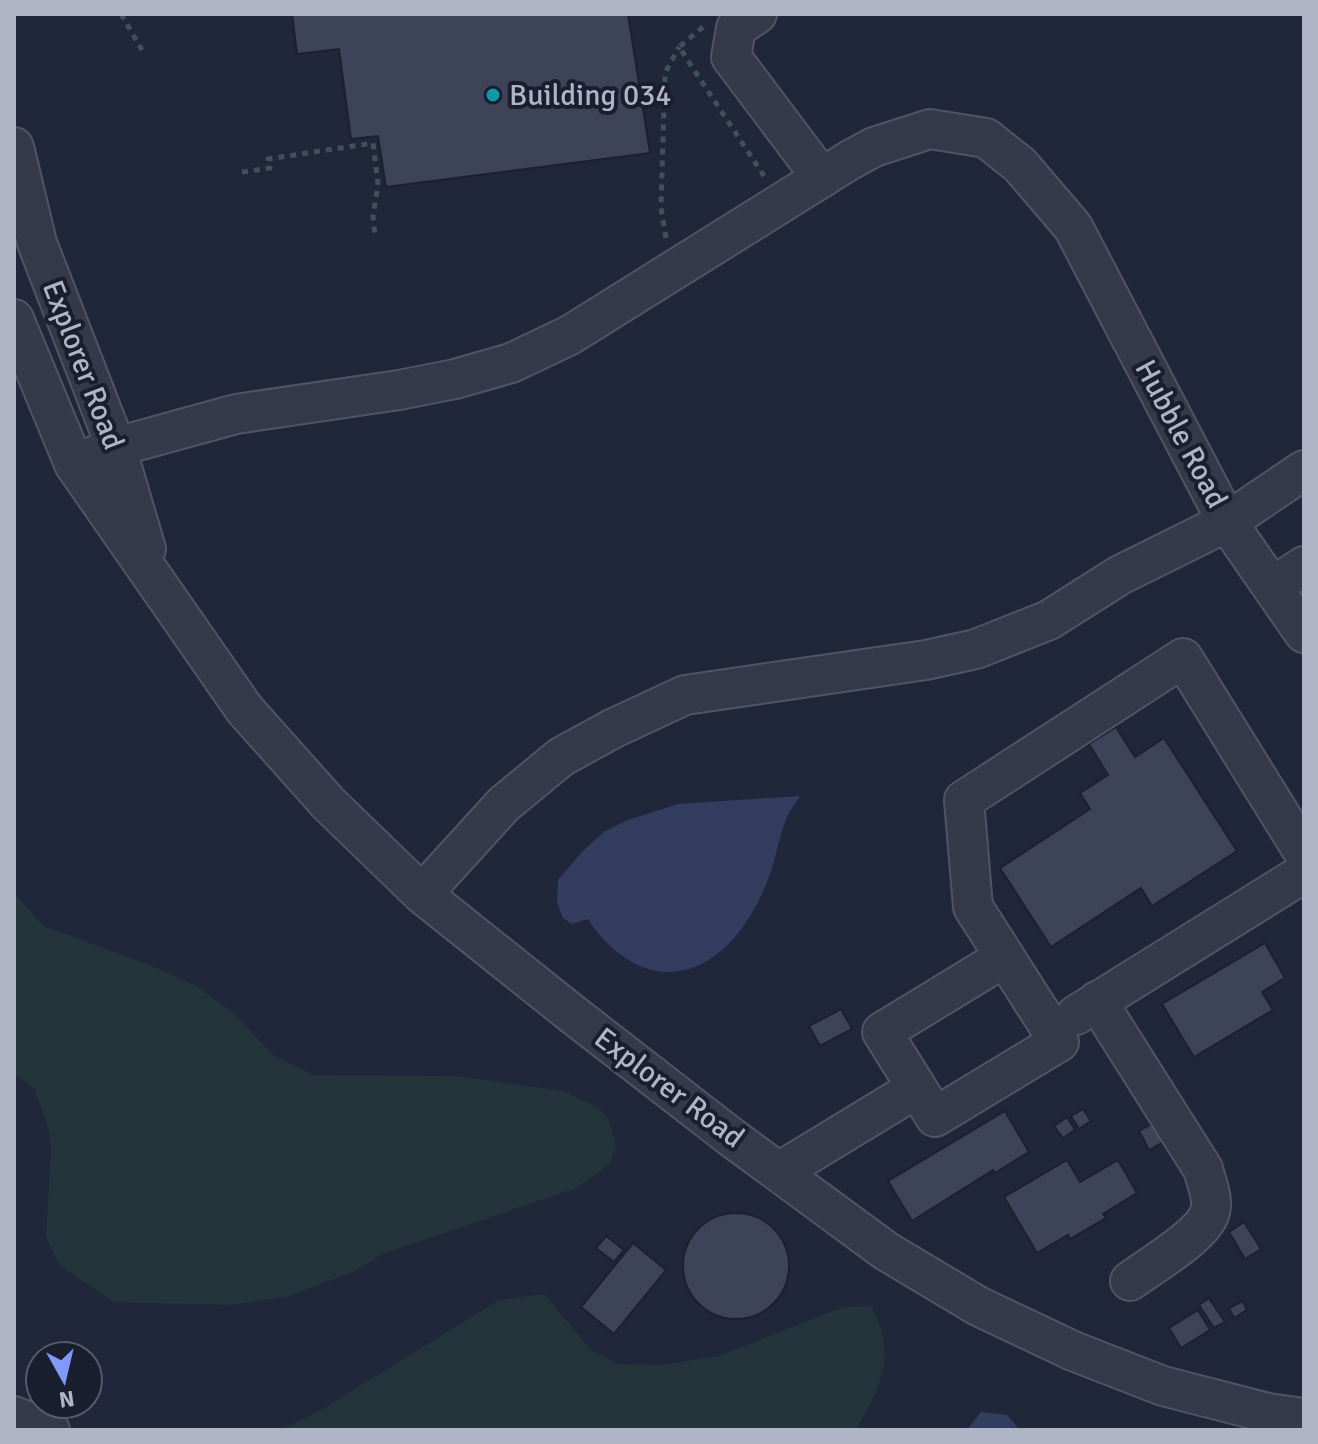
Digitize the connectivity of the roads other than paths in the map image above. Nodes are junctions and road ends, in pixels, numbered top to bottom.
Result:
1 (757, 14) edge
2 (14, 147) edge
3 (822, 178) junction
4 (14, 319) edge
5 (116, 447) junction
6 (74, 464) junction
7 (1304, 470) edge
8 (1227, 522) junction
9 (1304, 566) edge
10 (156, 583) junction
11 (1272, 587) junction
12 (1304, 633) edge
13 (1304, 853) edge
14 (1304, 873) edge
15 (422, 894) junction
16 (1005, 957) junction
17 (1097, 1001) junction
18 (1052, 1030) junction
19 (917, 1088) junction
20 (779, 1172) junction
21 (1130, 1281) dead end
22 (14, 1416) edge
23 (1304, 1418) edge
24 (50, 1430) edge

1 - 3 street
2 - 5 street, Explorer Road
3 - 5 street, Hubble Road
3 - 8 street, Hubble Road
4 - 6 street, Explorer Road
5 - 6 street, Hubble Road
5 - 10 street, Explorer Road
6 - 10 street, Explorer Road
7 - 8 street
8 - 11 street, Hubble Road
8 - 15 street
9 - 11 street
10 - 15 street, Explorer Road
11 - 12 street, Hubble Road
13 - 16 street
14 - 17 street
15 - 20 street, Explorer Road
16 - 18 street
16 - 19 street
17 - 18 street
17 - 21 street
18 - 19 street
19 - 20 street
20 - 23 street, Explorer Road
22 - 24 street

